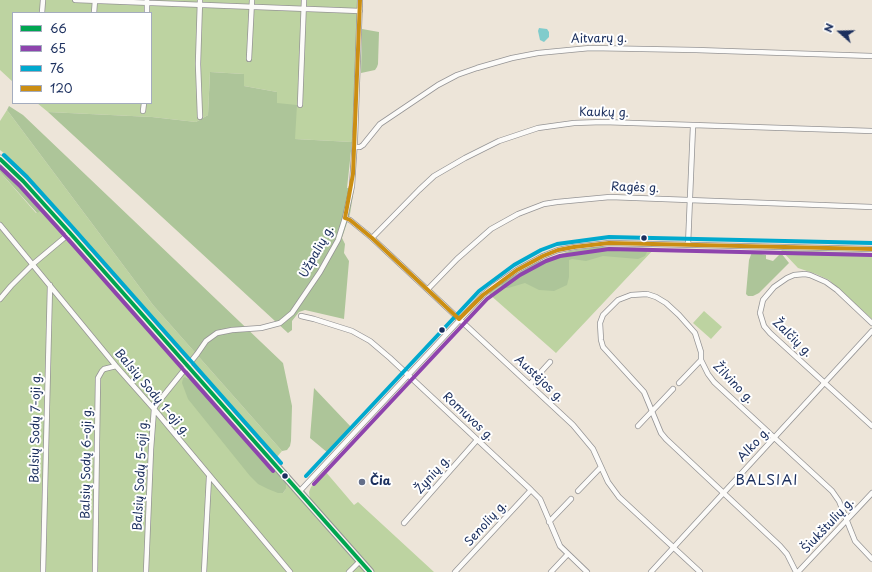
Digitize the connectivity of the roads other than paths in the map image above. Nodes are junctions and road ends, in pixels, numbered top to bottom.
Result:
1 (42, 0) edge
2 (75, 0) edge
3 (95, 0) edge
4 (200, 0) edge
5 (252, 0) edge
6 (304, 0) edge
7 (360, 0) edge
8 (147, 1) edge
9 (199, 6) junction
10 (252, 7) junction
11 (304, 9) junction
12 (360, 11) junction
13 (42, 12) edge
14 (94, 12) edge
15 (147, 12) edge
16 (872, 56) edge
17 (249, 59) dead end
18 (144, 104) edge
19 (300, 106) dead end
20 (143, 111) dead end
21 (200, 117) dead end
22 (693, 126) junction
23 (872, 131) edge
24 (355, 147) junction
25 (0, 159) edge
26 (691, 200) junction
27 (872, 207) edge
28 (345, 218) junction
29 (0, 225) edge
30 (70, 233) junction
31 (372, 238) junction
32 (688, 245) junction
33 (872, 249) edge
34 (33, 264) junction
35 (50, 285) junction
36 (428, 289) junction
37 (0, 299) edge
38 (301, 316) dead end
39 (459, 320) junction
40 (872, 323) edge
41 (872, 331) edge
42 (701, 360) junction
43 (550, 362) dead end
44 (116, 366) junction
45 (187, 366) junction
46 (408, 375) junction
47 (679, 383) dead end
48 (826, 383) junction
49 (530, 384) junction
50 (673, 389) dead end
51 (154, 409) junction
52 (652, 411) junction
53 (638, 426) dead end
54 (872, 426) edge
55 (775, 438) junction
56 (478, 440) junction
57 (601, 467) junction
58 (209, 477) junction
59 (531, 490) junction
60 (578, 491) dead end
61 (299, 492) junction
62 (724, 492) junction
63 (872, 493) edge
64 (571, 499) dead end
65 (847, 521) junction
66 (549, 522) junction
67 (404, 523) dead end
68 (673, 548) junction
69 (567, 554) junction
70 (872, 559) edge
71 (360, 561) junction
72 (43, 572) edge
73 (95, 572) edge
74 (146, 572) edge
75 (204, 572) edge
76 (290, 572) edge
77 (349, 572) edge
78 (370, 572) edge
79 (455, 572) edge
80 (551, 572) edge
81 (587, 572) edge
82 (651, 572) edge
83 (700, 572) edge
84 (797, 572) edge

1 - 13 street
2 - 3 street
3 - 8 street
3 - 14 street
4 - 9 street
5 - 10 street
6 - 11 street
7 - 12 street, Užpalių g.
8 - 9 street
8 - 15 street
9 - 10 street
9 - 21 street
10 - 11 street
10 - 17 street
11 - 12 street
11 - 19 street
12 - 24 street, Užpalių g.
16 - 24 street, Aitvarų g.
18 - 20 street
22 - 23 street, Kaukų g.
22 - 26 street
22 - 31 street, Kaukų g.
24 - 28 street, Užpalių g.
25 - 30 main road
26 - 27 street, Ragės g.
26 - 32 street
26 - 36 street, Ragės g.
28 - 31 street, Austėjos g.
28 - 45 street, Užpalių g.
29 - 34 street, Balsių Sodų 1-oji g.
30 - 34 street
30 - 45 main road
31 - 36 street, Austėjos g.
32 - 33 street
32 - 39 street
34 - 35 street, Balsių Sodų 1-oji g.
34 - 37 street
35 - 44 street, Balsių Sodų 1-oji g.
35 - 72 street, Balsių Sodų 7-oji g.
36 - 39 street, Austėjos g.
38 - 46 street, Romuvos g.
39 - 46 street
39 - 49 street, Austėjos g.
40 - 48 street, Žalčių g.
41 - 48 street, Alko g.
42 - 47 street
42 - 52 street, Žilvino g.
42 - 55 street, Žilvino g.
43 - 49 street
44 - 51 street, Balsių Sodų 1-oji g.
44 - 73 street, Balsių Sodų 6-oji g.
45 - 51 street, Balsių Sodų 5-oji g.
45 - 61 main road
46 - 56 street, Romuvos g.
46 - 61 street
48 - 54 street, Žalčių g.
48 - 55 street, Alko g.
49 - 57 street, Austėjos g.
50 - 52 street
51 - 58 street, Balsių Sodų 1-oji g.
51 - 74 street, Balsių Sodų 5-oji g.
52 - 53 street
52 - 62 street, Žilvino g.
55 - 62 street, Alko g.
55 - 65 street, Žilvino g.
56 - 59 street, Romuvos g.
56 - 67 street, Žynių g.
57 - 60 street
57 - 68 street, Austėjos g.
58 - 75 street
58 - 76 street, Balsių Sodų 1-oji g.
59 - 66 street, Romuvos g.
59 - 79 street, Senolių g.
61 - 71 main road
62 - 68 street, Alko g.
62 - 84 street, Žilvino g.
63 - 65 street, Šiukštulių g.
64 - 66 street
65 - 70 street, Žilvino g.
65 - 84 street, Šiukštulių g.
66 - 69 street, Romuvos g.
68 - 82 street, Alko g.
68 - 83 street, Austėjos g.
69 - 80 street
69 - 81 street, Romuvos g.
71 - 77 street
71 - 78 main road

